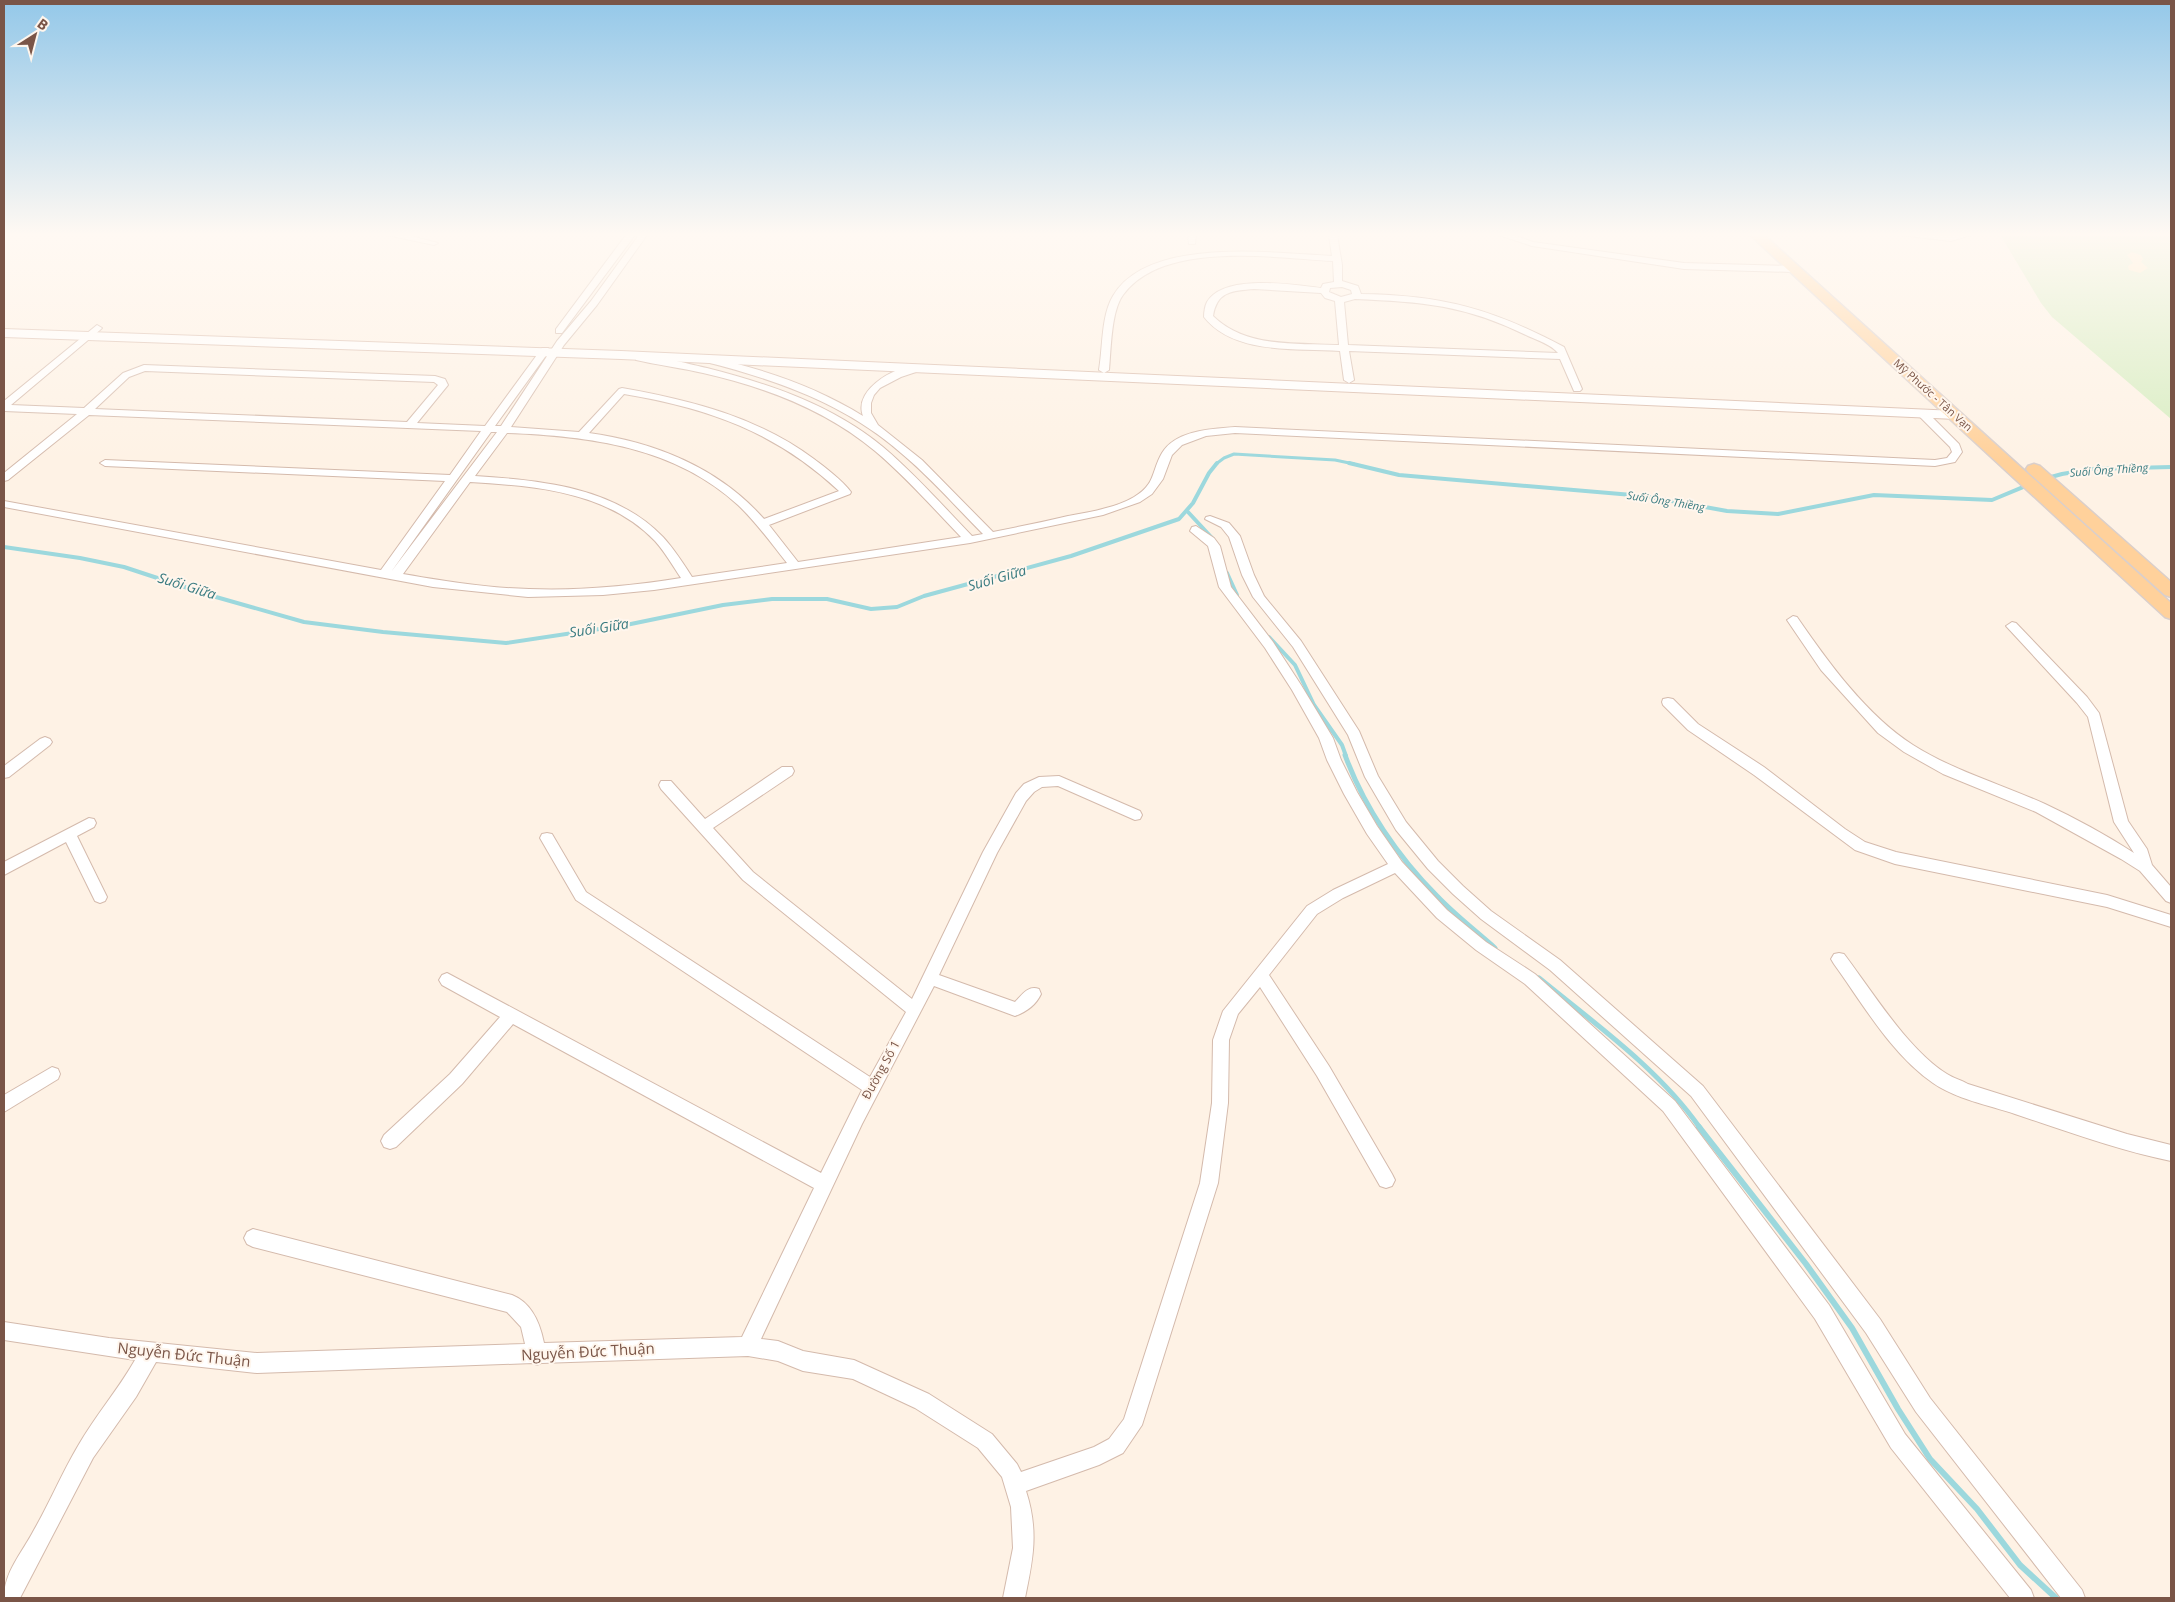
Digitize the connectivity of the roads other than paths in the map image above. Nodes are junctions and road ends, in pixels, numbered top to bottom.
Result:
1 (578, 310) edge
2 (588, 310) edge
3 (1113, 310) edge
4 (1209, 310) edge
5 (1340, 310) edge
6 (1468, 310) edge
7 (1838, 310) edge
8 (1852, 310) edge
9 (4, 323) edge
10 (97, 328) junction
11 (4, 333) edge
12 (85, 337) junction
13 (551, 348) junction
14 (1344, 348) junction
15 (621, 355) junction
16 (1564, 356) junction
17 (702, 359) junction
18 (919, 368) junction
19 (1104, 370) junction
20 (1350, 383) junction
21 (1577, 389) junction
22 (1668, 398) junction
23 (4, 407) edge
24 (87, 411) junction
25 (1951, 411) junction
26 (1922, 413) junction
27 (410, 425) junction
28 (487, 429) junction
29 (504, 429) junction
30 (877, 429) junction
31 (582, 435) junction
32 (105, 464) dead end
33 (2026, 472) junction
34 (4, 478) edge
35 (452, 478) junction
36 (468, 479) junction
37 (2047, 490) junction
38 (4, 504) edge
39 (761, 524) junction
40 (991, 536) junction
41 (970, 540) junction
42 (795, 566) junction
43 (383, 575) junction
44 (395, 577) junction
45 (689, 581) junction
46 (2171, 591) edge
47 (2171, 613) edge
48 (1794, 620) dead end
49 (2012, 626) dead end
50 (1668, 702) dead end
51 (45, 742) dead end
52 (787, 772) dead end
53 (4, 773) edge
54 (666, 785) dead end
55 (1135, 815) dead end
56 (89, 823) dead end
57 (704, 827) junction
58 (69, 834) junction
59 (547, 838) dead end
60 (1397, 866) junction
61 (2145, 867) junction
62 (4, 868) edge
63 (100, 897) dead end
64 (2171, 897) edge
65 (2171, 921) edge
66 (1839, 959) dead end
67 (1260, 974) junction
68 (930, 978) junction
69 (447, 980) dead end
70 (1033, 994) dead end
71 (915, 1010) junction
72 (511, 1015) junction
73 (52, 1074) dead end
74 (871, 1087) junction
75 (4, 1104) edge
76 (390, 1141) dead end
77 (2171, 1153) edge
78 (1386, 1180) dead end
79 (823, 1184) junction
80 (253, 1238) dead end
81 (4, 1331) edge
82 (748, 1346) junction
83 (151, 1352) junction
84 (537, 1355) junction
85 (1014, 1485) junction
86 (9, 1598) edge
87 (1014, 1598) edge
88 (2023, 1598) edge
89 (2074, 1598) edge

1 - 13 street
2 - 13 street
3 - 19 street
4 - 14 street
5 - 14 street
6 - 16 street
7 - 25 main road, Mỹ Phước - Tân Vạn
8 - 33 main road, Mỹ Phước - Tân Vạn
9 - 10 street
10 - 12 street
10 - 13 street
11 - 12 street
12 - 13 street
12 - 23 street
13 - 15 street
13 - 19 street
13 - 28 street
13 - 29 street
14 - 16 street
14 - 20 street
15 - 17 street
15 - 41 street
16 - 21 street
17 - 18 street
17 - 30 street
18 - 20 street
18 - 30 street
19 - 20 street
20 - 21 street
20 - 22 street
21 - 22 street
22 - 25 street
22 - 26 street
23 - 24 street
24 - 27 street
24 - 27 street
24 - 34 street
25 - 26 street
25 - 33 main road, Mỹ Phước - Tân Vạn
26 - 40 street
27 - 28 street
28 - 29 street
28 - 35 street
29 - 31 street
29 - 36 street
30 - 40 street
31 - 39 street
31 - 39 street
32 - 35 street
33 - 37 main road
35 - 43 street
36 - 44 street
36 - 45 street
37 - 46 main road
37 - 47 main road
38 - 43 street
39 - 42 street
40 - 41 street
41 - 42 street
42 - 45 street
43 - 44 street
44 - 45 street
48 - 61 street
49 - 61 street
50 - 65 street
51 - 53 street
52 - 57 street
54 - 57 street
55 - 68 street, Đường Số 1
56 - 58 street
57 - 71 street
58 - 62 street
58 - 63 street
59 - 74 street
60 - 67 street
60 - 88 street
60 - 89 street
61 - 64 street
66 - 77 street
67 - 78 street
67 - 85 street
68 - 70 street
68 - 71 street, Đường Số 1
69 - 72 street
71 - 74 street, Đường Số 1
72 - 76 street
72 - 79 street
73 - 75 street
74 - 79 street, Đường Số 1
79 - 82 street, Đường Số 1
80 - 84 street
81 - 83 street, Nguyễn Đức Thuận
82 - 84 street, Nguyễn Đức Thuận
82 - 85 street, Nguyễn Đức Thuận
83 - 84 street, Nguyễn Đức Thuận
83 - 86 street
85 - 87 street, Nguyễn Đức Thuận

